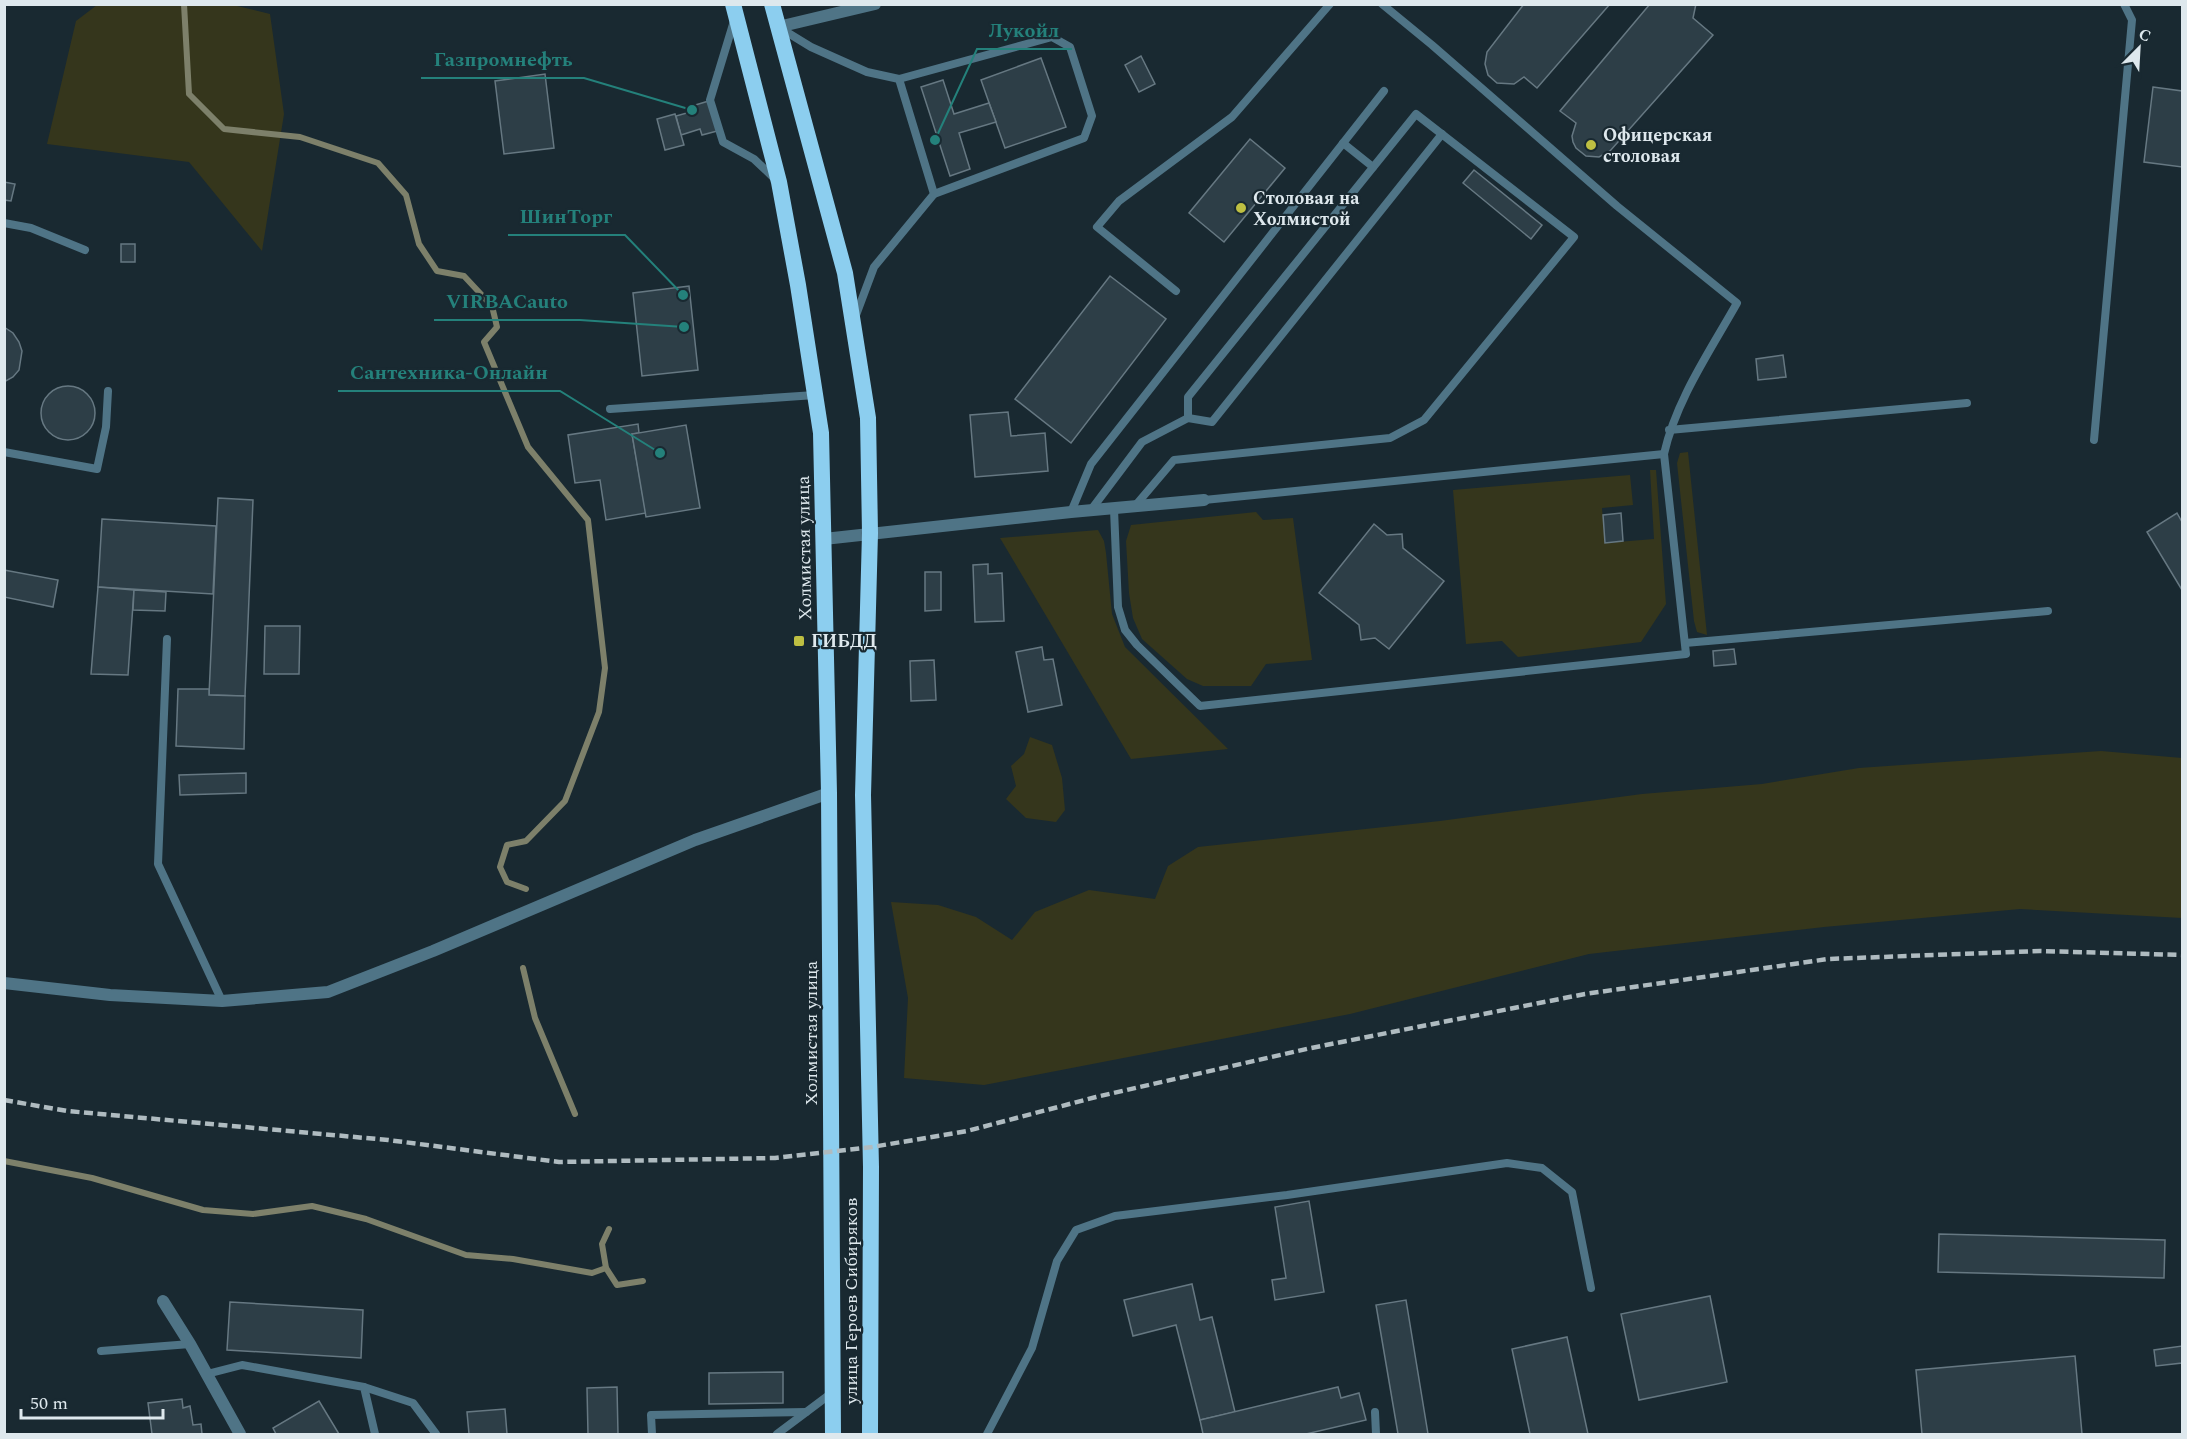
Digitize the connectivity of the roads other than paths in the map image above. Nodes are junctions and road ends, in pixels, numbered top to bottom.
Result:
1 (772, 4) edge
2 (874, 4) edge
3 (1330, 4) edge
4 (1382, 4) edge
5 (2124, 4) edge
6 (735, 9) edge
7 (778, 27) junction
8 (899, 79) junction
9 (1384, 91) dead end
10 (1442, 134) junction
11 (1343, 143) junction
12 (1373, 167) junction
13 (779, 182) junction
14 (934, 194) junction
15 (4, 223) edge
16 (86, 249) dead end
17 (1176, 291) dead end
18 (853, 322) junction
19 (108, 391) dead end
20 (815, 395) junction
21 (1967, 403) dead end
22 (610, 409) dead end
23 (1188, 418) junction
24 (1669, 430) junction
25 (2094, 440) dead end
26 (4, 452) edge
27 (1664, 454) junction
28 (1204, 500) joint
29 (1134, 507) junction
30 (1114, 509) junction
31 (1091, 510) junction
32 (1071, 512) junction
33 (870, 533) junction
34 (824, 539) junction
35 (2048, 611) dead end
36 (167, 639) dead end
37 (1685, 643) junction
38 (829, 793) junction
39 (4, 983) edge
40 (222, 1001) junction
41 (831, 1171) joint
42 (1591, 1288) dead end
43 (163, 1301) dead end
44 (190, 1344) junction
45 (101, 1351) dead end
46 (207, 1374) junction
47 (363, 1387) junction
48 (834, 1391) junction
49 (806, 1412) junction
50 (1375, 1412) dead end
51 (240, 1434) edge
52 (375, 1434) edge
53 (436, 1434) edge
54 (652, 1434) edge
55 (777, 1434) edge
56 (833, 1434) edge
57 (870, 1434) edge
58 (987, 1434) edge
59 (1376, 1434) edge

1 - 7 highway
2 - 7 street
3 - 17 lane
4 - 24 lane
5 - 25 lane
6 - 13 highway, Холмистая улица
6 - 13 lane
7 - 8 lane
7 - 18 highway
8 - 14 lane
8 - 14 lane
9 - 11 lane
10 - 12 lane
10 - 23 lane
10 - 29 lane
11 - 12 lane
11 - 32 lane
12 - 23 lane
13 - 20 highway, Холмистая улица
14 - 18 lane
15 - 16 lane
18 - 33 highway
19 - 26 lane
20 - 22 lane
20 - 34 highway, Холмистая улица
21 - 24 lane
23 - 31 lane
24 - 27 lane
27 - 28 lane
27 - 37 lane
28 - 29 street
29 - 30 street
30 - 31 street
30 - 37 lane
31 - 32 street
32 - 33 street
33 - 34 street
33 - 57 highway, улица Героев Сибиряков
34 - 38 highway, Холмистая улица
35 - 37 lane
36 - 40 lane
38 - 40 street
38 - 41 highway, Холмистая улица
39 - 40 street
41 - 48 highway, улица Героев Сибиряков
42 - 58 lane
43 - 44 street
44 - 45 lane
44 - 46 street
46 - 47 lane
46 - 51 street
47 - 52 lane
47 - 53 lane
48 - 49 lane
48 - 56 highway, улица Героев Сибиряков
49 - 54 lane
49 - 55 lane
50 - 59 lane

